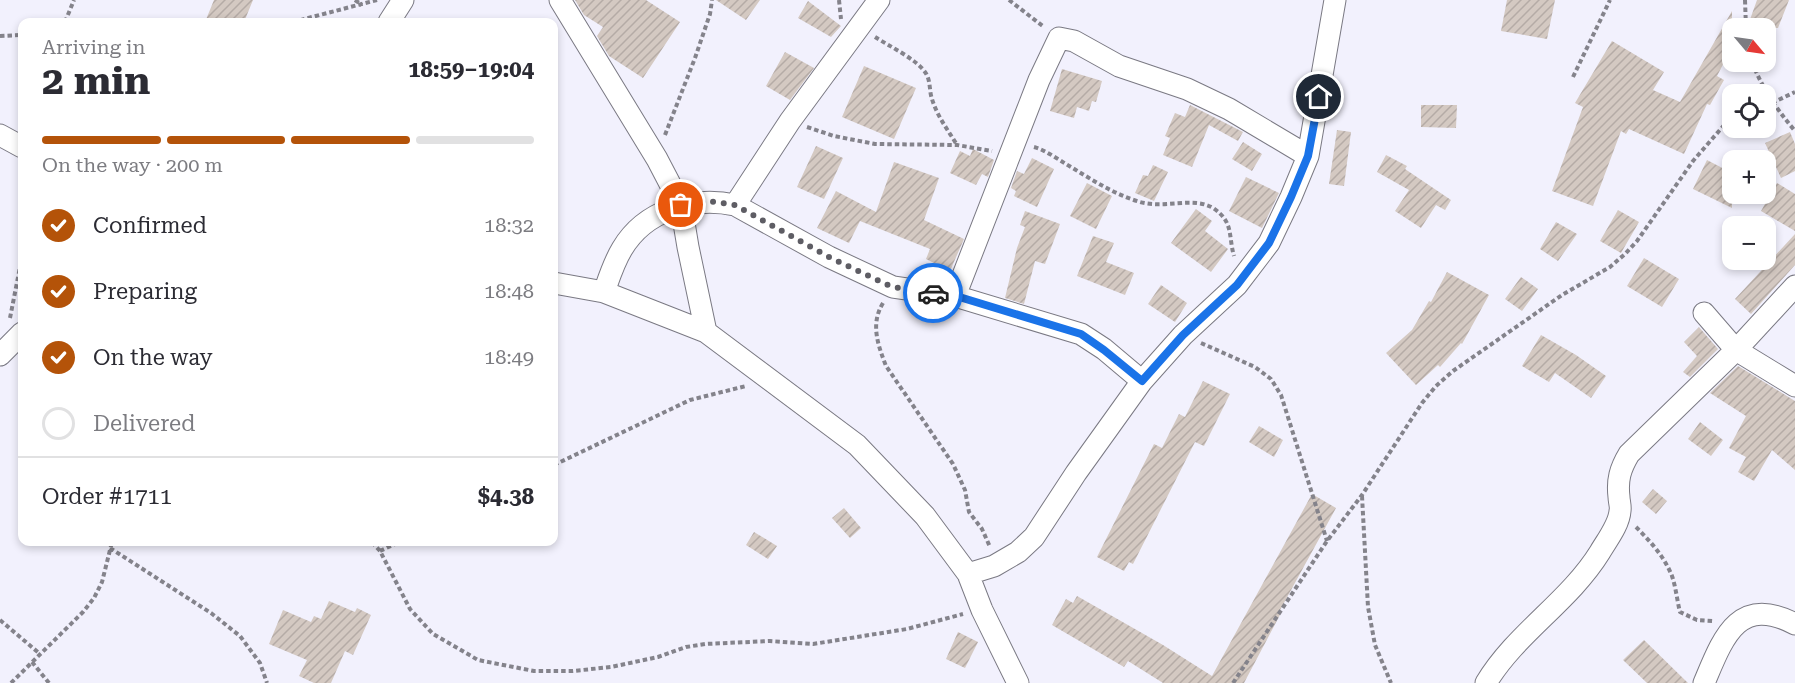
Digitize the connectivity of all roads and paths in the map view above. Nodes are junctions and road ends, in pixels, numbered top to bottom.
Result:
1 (74, 0) edge
2 (355, 0) edge
3 (377, 0) edge
4 (403, 0) edge
5 (560, 0) edge
6 (712, 0) edge
7 (879, 0) edge
8 (1008, 0) edge
9 (1335, 0) edge
10 (1610, 0) edge
11 (1745, 0) edge
12 (363, 5) junction
13 (67, 18) edge
14 (309, 18) edge
15 (392, 18) edge
16 (1746, 18) edge
17 (860, 26) junction
18 (18, 35) edge
19 (0, 36) edge
20 (1059, 38) junction
21 (1573, 77) dead end
22 (1795, 92) edge
23 (1776, 101) edge
24 (1776, 108) edge
25 (790, 121) junction
26 (1722, 128) edge
27 (1795, 131) edge
28 (0, 135) edge
29 (18, 145) edge
30 (957, 145) junction
31 (1010, 154) junction
32 (1308, 156) junction
33 (657, 159) junction
34 (681, 205) junction
35 (735, 205) junction
36 (1235, 259) dead end
37 (18, 277) edge
38 (558, 284) edge
39 (1795, 286) edge
40 (892, 287) junction
41 (604, 292) junction
42 (956, 296) junction
43 (1704, 313) dead end
44 (706, 332) junction
45 (1183, 335) junction
46 (18, 337) edge
47 (1736, 350) junction
48 (3, 351) edge
49 (771, 380) junction
50 (1142, 381) junction
51 (1795, 386) edge
52 (558, 463) edge
53 (1362, 495) junction
54 (1620, 511) junction
55 (1327, 541) junction
56 (376, 546) edge
57 (391, 546) edge
58 (110, 548) joint
59 (380, 551) junction
60 (994, 566) junction
61 (968, 574) junction
62 (982, 610) junction
63 (0, 620) edge
64 (1795, 624) edge
65 (1734, 625) junction
66 (40, 654) junction
67 (32, 662) junction
68 (11, 683) edge
69 (49, 683) edge
70 (267, 683) edge
71 (1018, 683) edge
72 (1233, 683) edge
73 (1391, 683) edge
74 (1486, 683) edge
75 (1704, 683) edge

1 - 13 path
2 - 12 path
3 - 12 path
4 - 15 street
5 - 33 street
6 - 33 path
7 - 17 street
8 - 20 path
9 - 32 street
10 - 21 path
11 - 16 path
12 - 14 path
17 - 25 street
17 - 30 path
18 - 19 path
20 - 31 street
20 - 32 street
22 - 23 path
24 - 27 path
25 - 30 path
25 - 35 street
26 - 53 path
28 - 29 street
30 - 31 path
31 - 36 path
31 - 42 street
32 - 45 street
33 - 34 street
34 - 35 street
34 - 41 street
34 - 44 street
35 - 40 street
37 - 48 path
38 - 41 street
39 - 47 street
40 - 42 street
40 - 60 path
41 - 44 street
42 - 50 street
43 - 47 street
44 - 49 street
45 - 50 street
45 - 55 path
46 - 48 street
47 - 51 street
47 - 54 street
49 - 52 path
49 - 61 street
50 - 60 street
53 - 55 path
53 - 73 path
54 - 65 path
54 - 74 street
55 - 72 path
56 - 59 path
57 - 59 path
58 - 66 path
58 - 70 path
59 - 62 path
60 - 61 street
61 - 62 street
62 - 71 street
63 - 66 path
64 - 65 street
65 - 75 street
66 - 67 path
67 - 68 path
67 - 69 path

